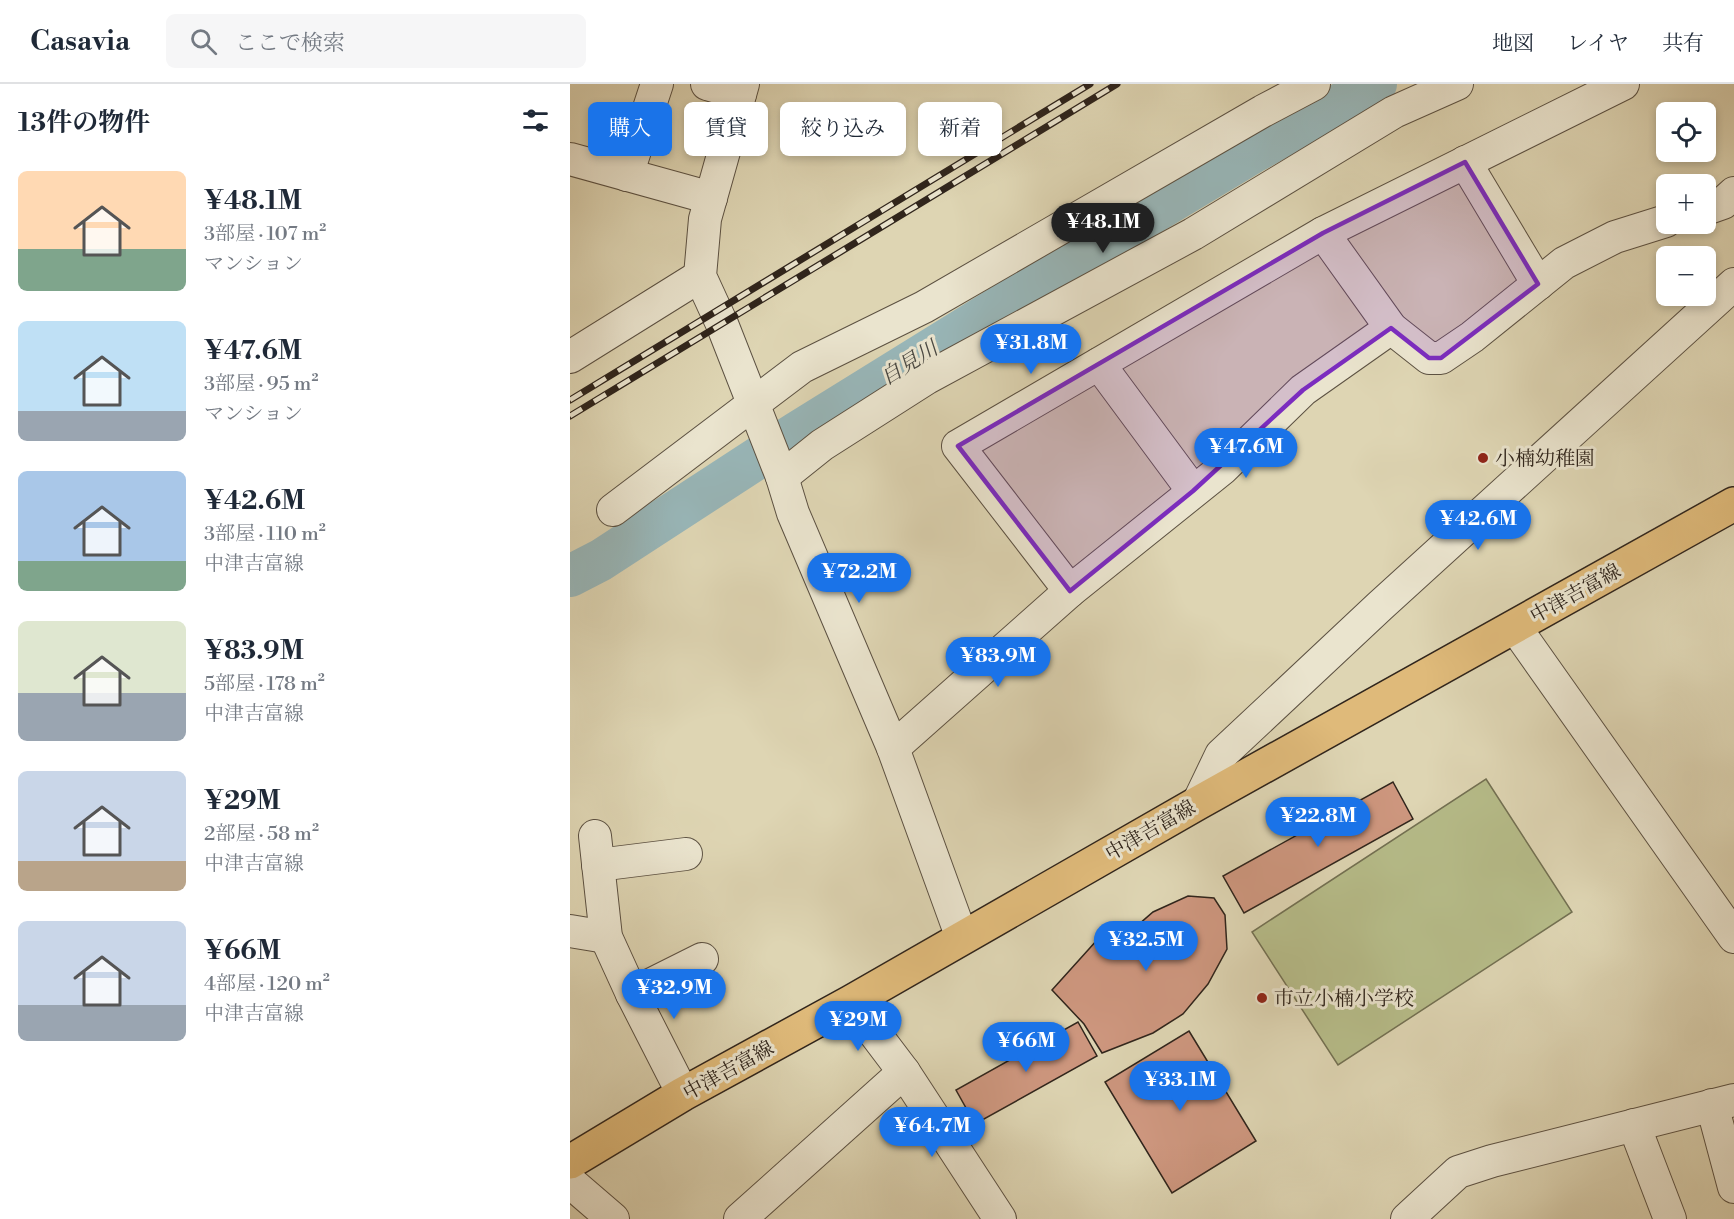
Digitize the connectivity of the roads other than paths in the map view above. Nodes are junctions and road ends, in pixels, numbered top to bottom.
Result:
1 (657, 84) edge
2 (707, 84) edge
3 (1314, 84) edge
4 (1457, 84) edge
5 (1623, 84) edge
6 (742, 89) edge
7 (570, 159) edge
8 (1464, 162) junction
9 (627, 175) junction
10 (1734, 193) edge
11 (711, 198) junction
12 (1716, 206) edge
13 (1656, 224) edge
14 (1323, 233) junction
15 (700, 276) junction
16 (1538, 284) junction
17 (1734, 284) edge
18 (1391, 328) junction
19 (570, 357) edge
20 (1099, 364) junction
21 (754, 408) junction
22 (782, 477) junction
23 (1193, 492) junction
24 (1734, 504) edge
25 (613, 510) dead end
26 (1070, 591) junction
27 (1515, 627) junction
28 (893, 748) junction
29 (1198, 803) junction
30 (686, 854) dead end
31 (570, 931) edge
32 (606, 937) junction
33 (962, 938) junction
34 (1734, 938) edge
35 (702, 959) dead end
36 (632, 994) junction
37 (851, 1002) junction
38 (904, 1072) junction
39 (683, 1094) junction
40 (1723, 1103) edge
41 (1634, 1125) junction
42 (570, 1162) edge
43 (570, 1182) edge
44 (1734, 1186) edge
45 (613, 1219) edge
46 (740, 1219) edge
47 (1000, 1219) edge
48 (1407, 1219) edge
49 (1670, 1219) edge

1 - 9 street
2 - 6 street
3 - 21 street
4 - 22 street
5 - 8 street
6 - 11 street
7 - 9 street
8 - 14 street
8 - 16 street
9 - 11 street
10 - 12 street
11 - 15 street
13 - 16 street
14 - 18 street
14 - 20 street
15 - 19 street
15 - 21 street
16 - 18 street
17 - 29 street
18 - 23 street
20 - 23 street
20 - 26 street
21 - 22 street
21 - 25 street
22 - 28 street
23 - 26 street
24 - 27 main road, 中津吉富線
26 - 28 street
27 - 29 main road, 中津吉富線
27 - 34 street
28 - 33 street
29 - 33 main road, 中津吉富線
30 - 32 street
31 - 32 street
32 - 36 street
33 - 37 main road, 中津吉富線
35 - 36 street
36 - 39 street
37 - 38 street
37 - 39 main road, 中津吉富線
38 - 46 street
38 - 47 street
39 - 42 main road, 中津吉富線
40 - 41 street
40 - 44 street
41 - 48 street
41 - 49 street
43 - 45 street

